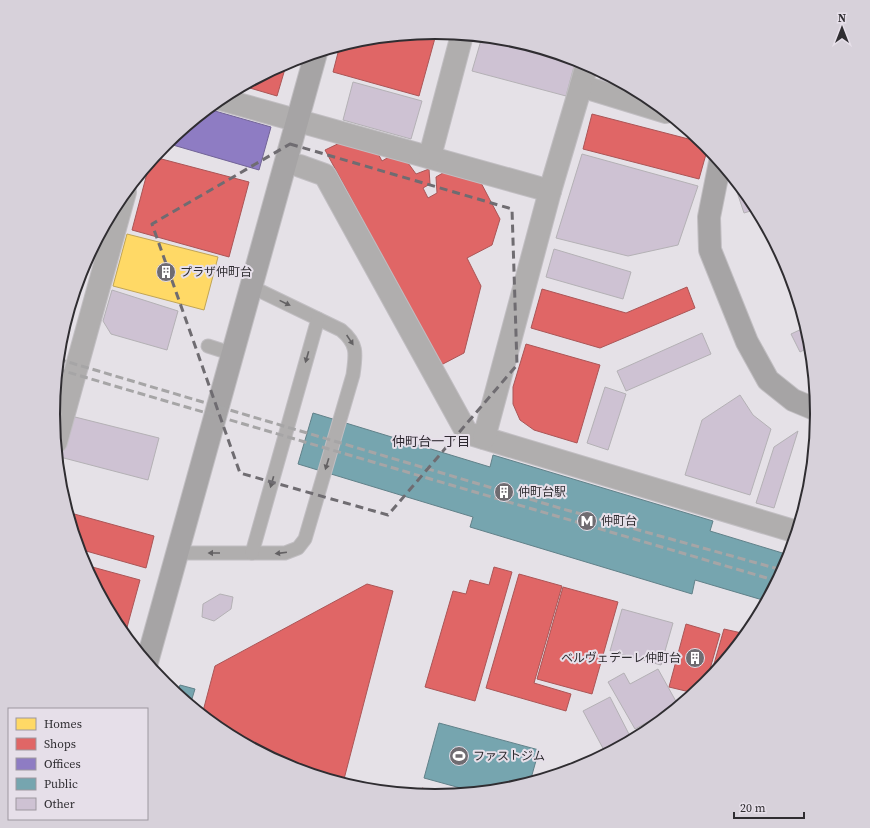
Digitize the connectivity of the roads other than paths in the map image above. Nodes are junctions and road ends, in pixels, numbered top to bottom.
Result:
1 (461, 40) edge
2 (314, 59) edge
3 (585, 71) edge
4 (581, 86) junction
5 (228, 101) edge
6 (651, 107) edge
7 (297, 120) junction
8 (430, 156) junction
9 (300, 166) dead end
10 (719, 169) edge
11 (550, 191) junction
12 (120, 211) edge
13 (252, 287) junction
14 (318, 319) junction
15 (208, 346) dead end
16 (233, 354) junction
17 (810, 407) edge
18 (60, 426) edge
19 (484, 438) junction
20 (791, 531) edge
21 (176, 553) junction
22 (252, 554) junction
23 (149, 656) edge

1 - 8 street
2 - 7 street
3 - 4 street
4 - 6 street
4 - 11 street
5 - 7 street
7 - 8 street
7 - 13 street
8 - 11 street
9 - 19 street
10 - 17 street
11 - 19 street
12 - 18 street
13 -> 14 lane
13 - 16 street
14 -> 22 lane
14 -> 22 lane
15 - 16 lane
16 - 21 street
19 - 20 street
22 -> 21 lane
21 - 23 street

